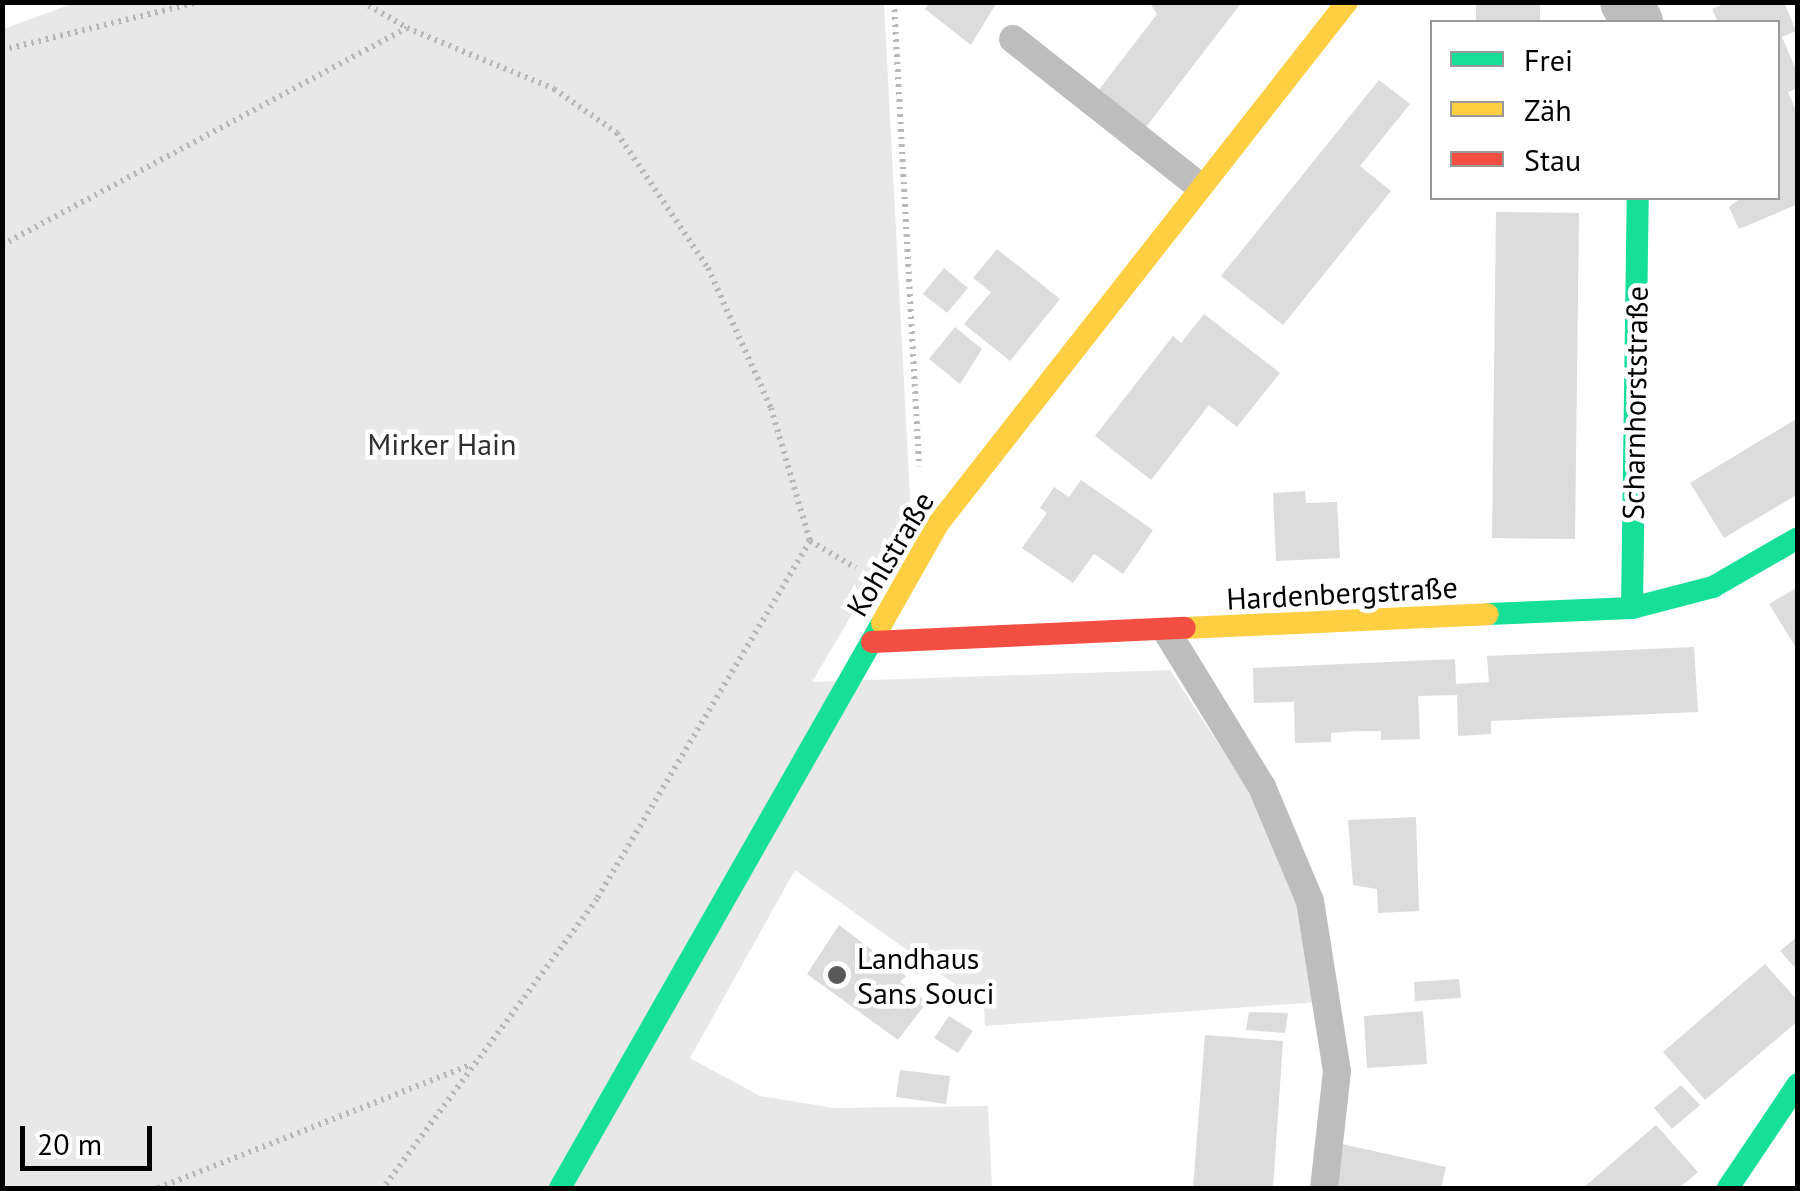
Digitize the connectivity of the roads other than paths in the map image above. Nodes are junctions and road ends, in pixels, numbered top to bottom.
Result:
1 (1347, 2) edge
2 (1013, 40) dead end
3 (1198, 185) junction
4 (1638, 200) edge
5 (1798, 538) edge
6 (1632, 608) junction
7 (1166, 632) junction
8 (872, 642) junction
9 (1798, 1084) edge
10 (560, 1188) edge
11 (1324, 1188) edge
12 (1728, 1188) edge

1 - 3 street, Kohlstraße
2 - 3 lane
3 - 8 street, Kohlstraße
4 - 6 street, Scharnhorststraße
5 - 6 street, Hardenbergstraße
6 - 7 street, Hardenbergstraße
7 - 8 street, Hardenbergstraße
7 - 11 lane
8 - 10 street, Kohlstraße
9 - 12 street

